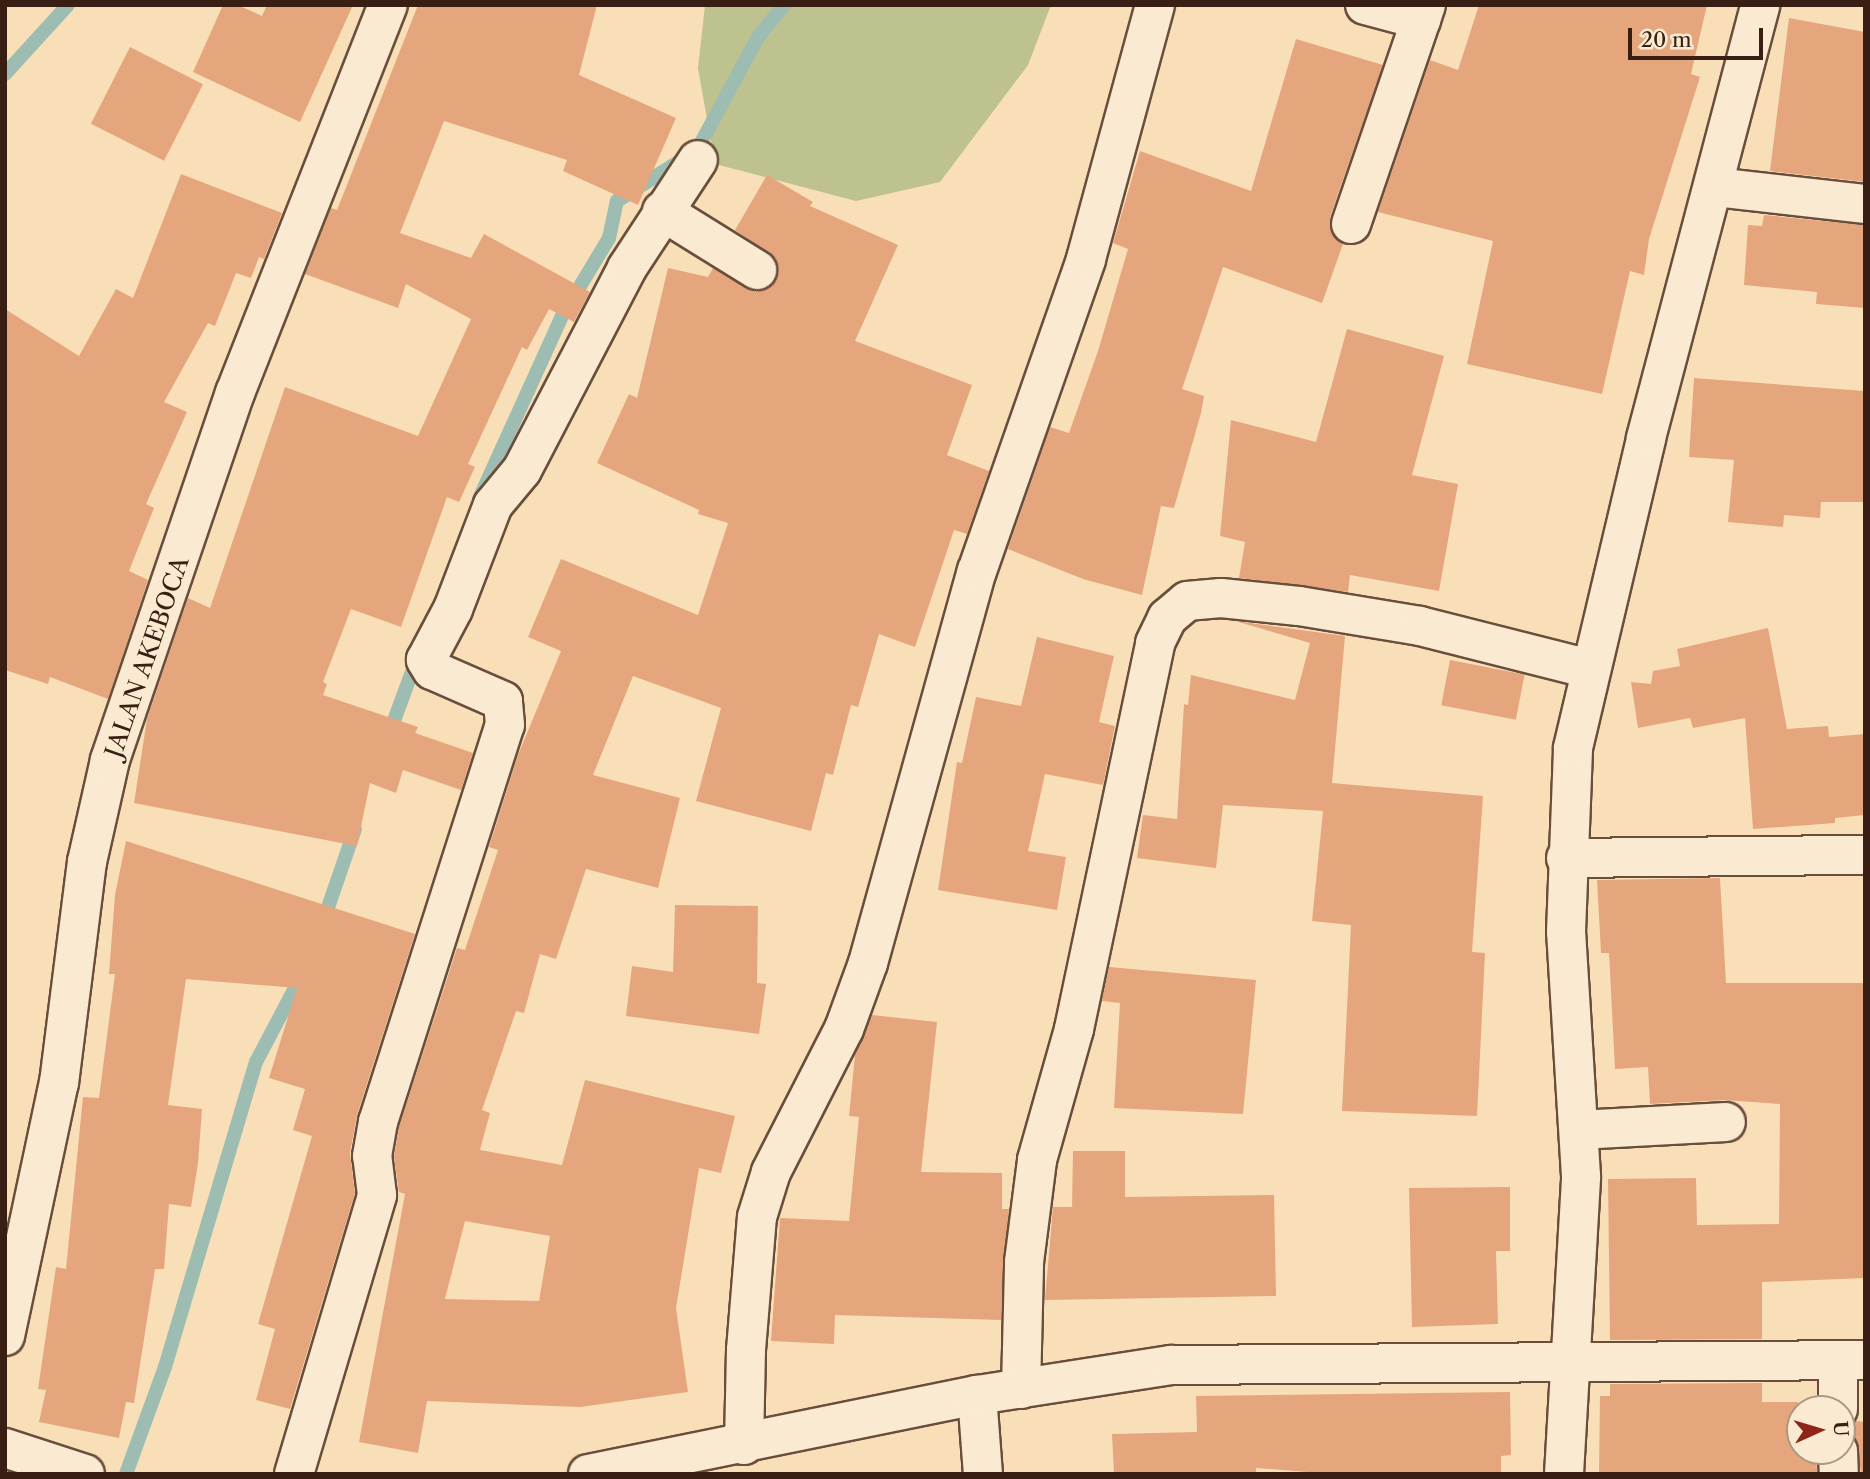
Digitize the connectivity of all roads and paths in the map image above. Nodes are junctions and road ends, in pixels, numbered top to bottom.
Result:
1 (387, 5) edge
2 (1155, 5) edge
3 (1365, 5) edge
4 (1760, 5) edge
5 (1423, 13) edge
6 (698, 160) dead end
7 (1715, 187) junction
8 (1865, 204) edge
9 (663, 211) junction
10 (1351, 224) dead end
11 (757, 270) dead end
12 (1590, 669) junction
13 (1865, 855) edge
14 (1566, 858) junction
15 (1726, 1122) dead end
16 (1579, 1130) junction
17 (5, 1336) edge
18 (1851, 1361) edge
19 (1572, 1362) junction
20 (1021, 1389) junction
21 (977, 1395) junction
22 (1842, 1395) edge
23 (744, 1445) junction
24 (5, 1448) edge
25 (85, 1474) edge
26 (294, 1474) edge
27 (588, 1474) edge
28 (983, 1474) edge
29 (1564, 1474) edge

1 - 17 street, JALAN AKEBOCA
2 - 23 street
3 - 5 street
4 - 7 street
5 - 10 street
6 - 9 street
7 - 8 street
7 - 12 street
9 - 11 street
9 - 26 street
12 - 14 street
12 - 20 street
13 - 14 street
14 - 16 street
15 - 16 street
16 - 19 street
18 - 19 street
18 - 22 street
19 - 20 street
19 - 29 street
20 - 21 street
21 - 23 street
21 - 28 street
23 - 27 street
24 - 25 street

